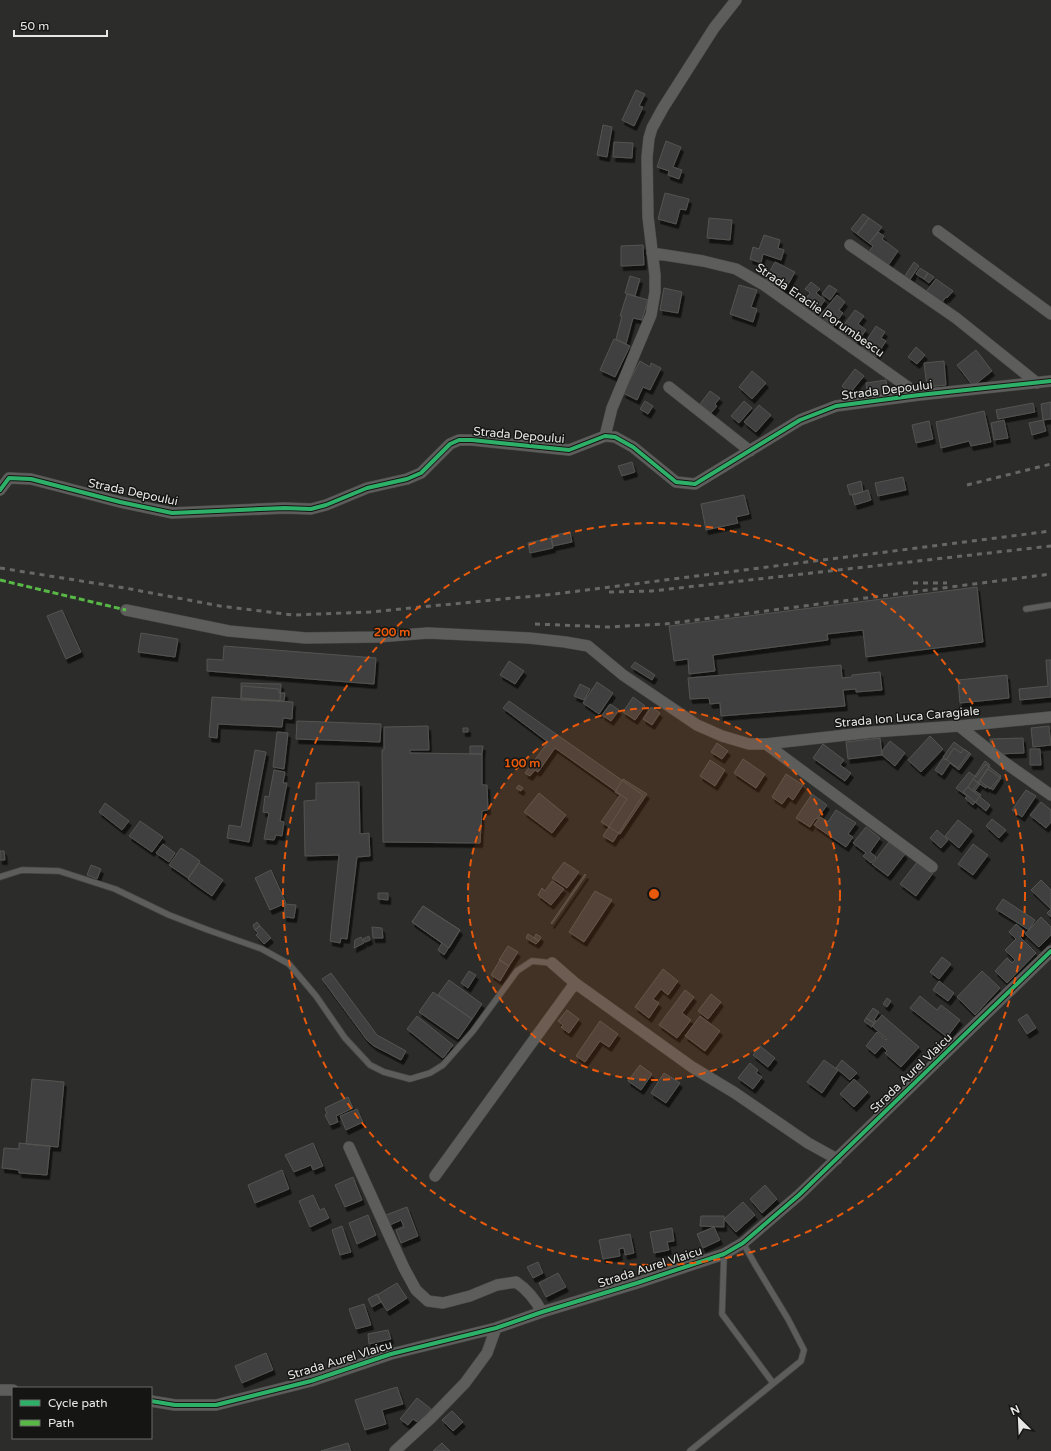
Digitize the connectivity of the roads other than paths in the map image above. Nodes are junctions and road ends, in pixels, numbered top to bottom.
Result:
1 (736, 0) edge
2 (938, 231) dead end
3 (850, 245) dead end
4 (652, 253) junction
5 (1051, 314) edge
6 (1051, 381) edge
7 (1037, 383) junction
8 (669, 388) dead end
9 (919, 395) junction
10 (605, 436) junction
11 (750, 451) junction
12 (0, 490) edge
13 (1051, 605) edge
14 (1026, 609) dead end
15 (126, 610) dead end
16 (1051, 717) edge
17 (959, 726) junction
18 (766, 744) junction
19 (1051, 795) edge
20 (932, 867) dead end
21 (0, 877) edge
22 (1051, 951) edge
23 (552, 963) joint
24 (575, 982) junction
25 (349, 1147) dead end
26 (837, 1159) junction
27 (435, 1176) dead end
28 (743, 1243) junction
29 (724, 1254) junction
30 (542, 1312) junction
31 (496, 1328) junction
32 (773, 1383) junction
33 (0, 1390) edge
34 (12, 1390) edge
35 (152, 1400) edge
36 (395, 1451) edge
37 (690, 1451) edge

1 - 4 street
2 - 5 street
3 - 7 street
4 - 9 street, Strada Eraclie Porumbescu
4 - 10 street
6 - 7 street, Strada Depoului
7 - 9 street, Strada Depoului
8 - 11 street
9 - 11 street, Strada Depoului
10 - 11 street, Strada Depoului
10 - 12 street, Strada Depoului
13 - 14 lane
15 - 18 street, Strada Ion Luca Caragiale
16 - 17 street, Strada Ion Luca Caragiale
17 - 18 street, Strada Ion Luca Caragiale
17 - 19 street
18 - 20 street
21 - 23 lane
22 - 26 street, Strada Aurel Vlaicu
23 - 24 street
24 - 26 street
24 - 27 street
25 - 30 street
26 - 28 street, Strada Aurel Vlaicu
28 - 29 street, Strada Aurel Vlaicu
28 - 32 lane
29 - 30 street, Strada Aurel Vlaicu
29 - 32 lane
30 - 31 street, Strada Aurel Vlaicu
31 - 35 street, Strada Aurel Vlaicu
31 - 36 street
32 - 37 lane
33 - 34 street

